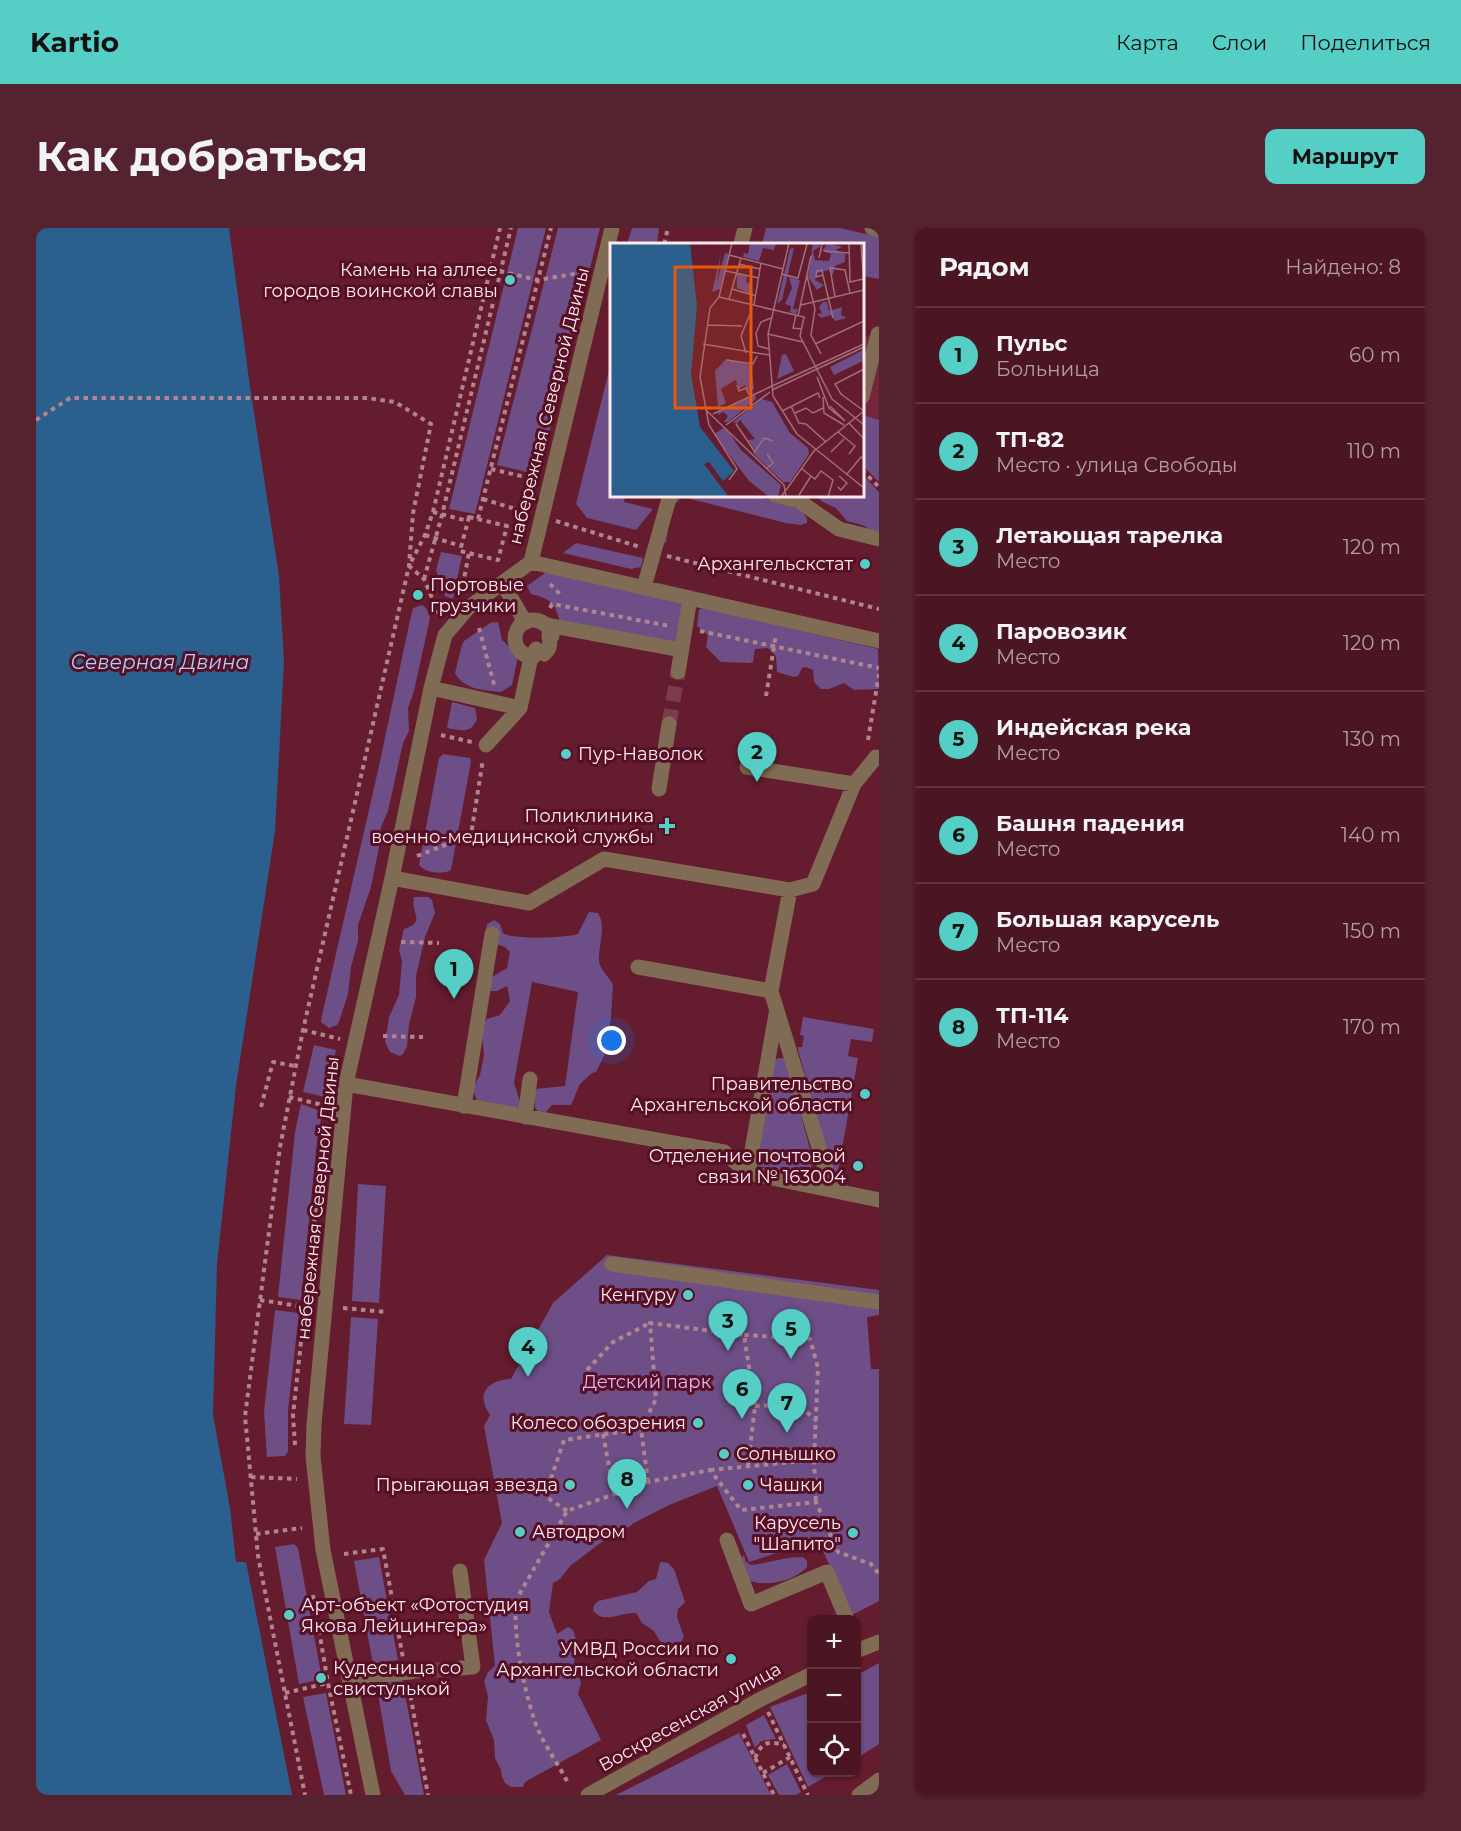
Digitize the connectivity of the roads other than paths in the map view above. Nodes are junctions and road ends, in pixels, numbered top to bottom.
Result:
1 (612, 228) edge
2 (745, 228) edge
3 (872, 228) edge
4 (879, 230) edge
5 (610, 243) edge
6 (741, 243) edge
7 (610, 245) edge
8 (607, 271) edge
9 (878, 334) edge
10 (864, 389) edge
11 (670, 496) edge
12 (779, 496) edge
13 (879, 539) edge
14 (531, 562) junction
15 (503, 584) junction
16 (644, 587) junction
17 (690, 598) junction
18 (525, 622) junction
19 (545, 624) junction
20 (879, 641) edge
21 (681, 650) junction
22 (531, 657) junction
23 (678, 672) tunnel mouth
24 (431, 687) junction
25 (520, 708) junction
26 (669, 724) tunnel mouth
27 (486, 745) road end
28 (876, 757) dead end
29 (747, 767) dead end
30 (854, 784) junction
31 (659, 789) dead end
32 (392, 878) junction
33 (790, 890) junction
34 (492, 934) dead end
35 (638, 968) dead end
36 (771, 991) junction
37 (777, 1011) junction
38 (530, 1079) dead end
39 (346, 1084) junction
40 (464, 1106) junction
41 (525, 1117) junction
42 (748, 1173) junction
43 (832, 1190) junction
44 (879, 1200) edge
45 (612, 1264) dead end
46 (879, 1302) edge
47 (727, 1540) dead end
48 (460, 1571) dead end
49 (845, 1615) edge
50 (879, 1642) edge
51 (861, 1646) edge
52 (461, 1668) dead end
53 (410, 1672) tunnel mouth
54 (807, 1676) edge
55 (349, 1678) junction
56 (879, 1780) edge
57 (373, 1795) edge
58 (588, 1795) edge
59 (858, 1795) edge

1 - 5 street, набережная Северной Двины
2 - 6 street
3 - 4 street
7 - 8 street, набережная Северной Двины
8 - 14 street, набережная Северной Двины
9 - 10 street
11 - 16 street
12 - 13 street
14 - 15 street, набережная Северной Двины
14 - 16 street
15 - 18 street
15 - 24 street, набережная Северной Двины
16 - 17 street
17 - 20 street
17 - 21 street
18 - 19 street
18 - 22 street
19 - 21 street
19 - 22 street
21 - 23 street
22 - 25 street
24 - 25 street
24 - 32 street, набережная Северной Двины
25 - 27 street
26 - 31 street
28 - 30 street
29 - 30 street
30 - 33 street
32 - 33 street
32 - 39 street, набережная Северной Двины
33 - 36 street
34 - 40 street
35 - 36 street
36 - 37 street
37 - 42 street
37 - 43 street
38 - 41 street
39 - 40 street
39 - 55 street, набережная Северной Двины
40 - 41 street
41 - 42 street
42 - 43 street
43 - 44 street
45 - 46 street
47 - 49 street
48 - 52 street
50 - 51 street
53 - 55 street
54 - 58 street, Воскресенская улица
55 - 57 street, набережная Северной Двины
56 - 59 street

